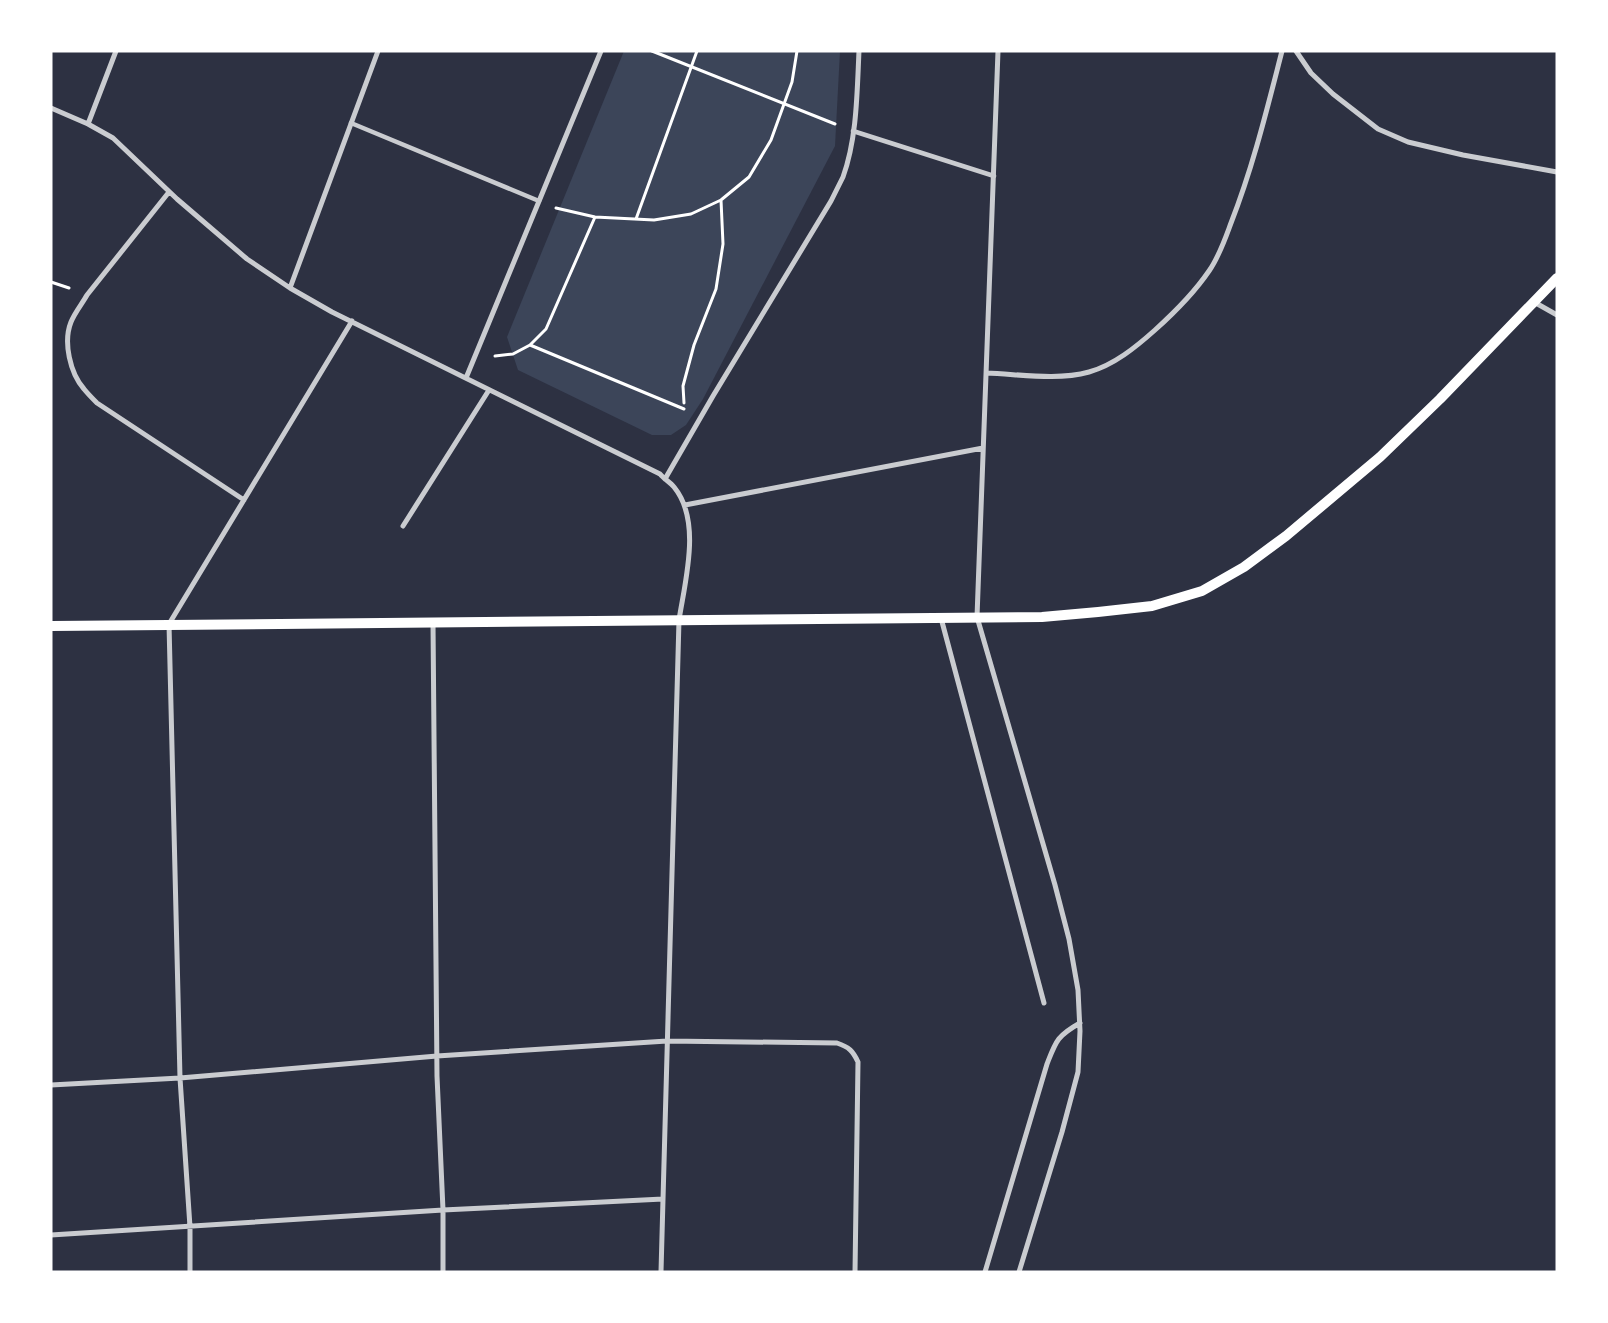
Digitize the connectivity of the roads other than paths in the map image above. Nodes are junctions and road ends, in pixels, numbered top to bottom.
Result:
1 (116, 51) edge
2 (378, 51) edge
3 (600, 51) edge
4 (859, 51) edge
5 (998, 51) edge
6 (1282, 51) edge
7 (1296, 51) edge
8 (51, 108) edge
9 (351, 123) junction
10 (88, 124) junction
11 (853, 131) junction
12 (1557, 172) edge
13 (994, 176) junction
14 (169, 192) junction
15 (539, 201) junction
16 (1557, 278) edge
17 (290, 288) junction
18 (1534, 302) junction
19 (1557, 316) edge
20 (352, 321) junction
21 (986, 373) junction
22 (466, 378) junction
23 (489, 390) junction
24 (983, 448) junction
25 (665, 479) junction
26 (244, 500) junction
27 (685, 505) junction
28 (403, 526) dead end
29 (977, 617) junction
30 (941, 618) junction
31 (679, 620) junction
32 (433, 622) junction
33 (169, 624) junction
34 (51, 626) edge
35 (1044, 1003) dead end
36 (1080, 1024) junction
37 (667, 1040) junction
38 (437, 1056) junction
39 (180, 1078) junction
40 (51, 1085) edge
41 (663, 1199) junction
42 (443, 1210) junction
43 (190, 1227) junction
44 (51, 1236) edge
45 (190, 1272) edge
46 (443, 1272) edge
47 (661, 1272) edge
48 (856, 1272) edge
49 (985, 1272) edge
50 (1019, 1272) edge

1 - 10 street
2 - 9 street
3 - 15 street
4 - 11 street
5 - 13 street
6 - 21 street
7 - 12 street
8 - 10 street
9 - 15 street
9 - 17 street
10 - 14 street
11 - 13 street
11 - 25 street
13 - 21 street
14 - 17 street
14 - 26 street
15 - 22 street
16 - 18 main road
17 - 20 street
18 - 19 street
18 - 29 main road
20 - 22 street
20 - 26 street
21 - 24 street
22 - 23 street
23 - 25 street
23 - 28 street
24 - 27 street
24 - 29 street
25 - 27 street
26 - 33 street
27 - 31 street
29 - 30 main road
29 - 36 street
30 - 31 main road
30 - 35 street
31 - 32 main road
31 - 37 street
32 - 33 main road
32 - 38 street
33 - 34 main road
33 - 39 street
36 - 49 street
36 - 50 street
37 - 38 street
37 - 41 street
37 - 48 street
38 - 39 street
38 - 42 street
39 - 40 street
39 - 43 street
41 - 42 street
41 - 47 street
42 - 43 street
42 - 46 street
43 - 44 street
43 - 45 street

